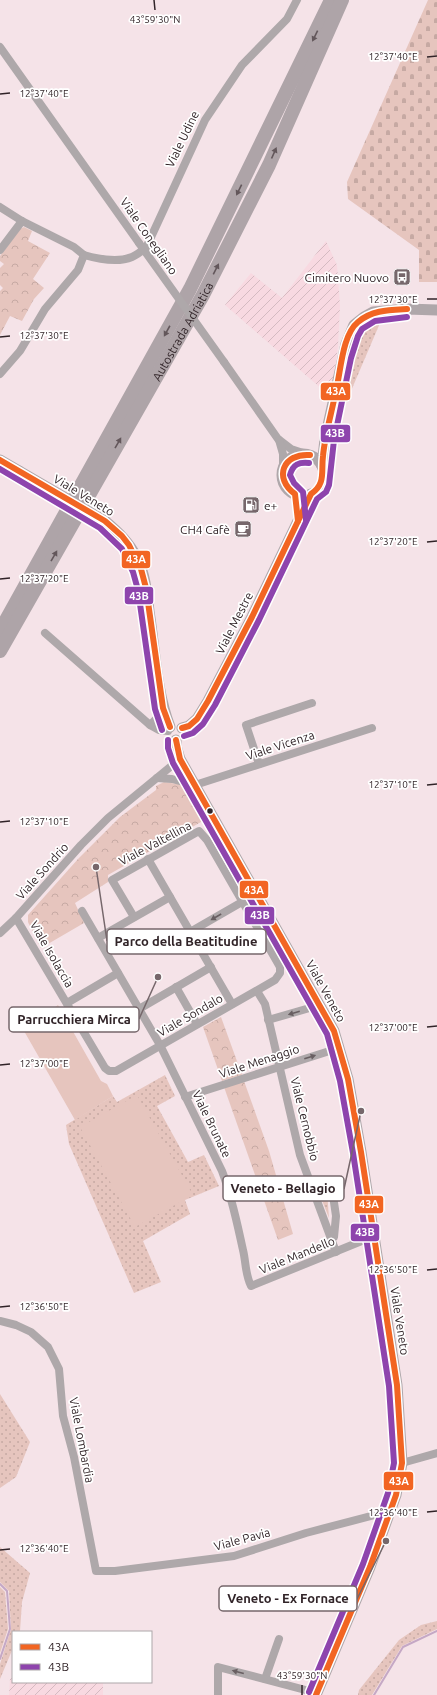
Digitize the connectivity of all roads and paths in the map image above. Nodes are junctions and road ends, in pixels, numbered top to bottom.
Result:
1 (297, 0) edge
2 (331, 0) edge
3 (342, 0) edge
4 (0, 48) edge
5 (0, 207) edge
6 (22, 221) junction
7 (0, 250) edge
8 (84, 255) junction
9 (437, 310) edge
10 (0, 374) edge
11 (278, 439) junction
12 (326, 439) junction
13 (306, 454) junction
14 (0, 460) edge
15 (322, 466) junction
16 (283, 467) junction
17 (295, 494) junction
18 (311, 494) junction
19 (298, 521) junction
20 (0, 631) edge
21 (44, 633) dead end
22 (0, 651) edge
23 (312, 703) dead end
24 (163, 708) junction
25 (150, 725) junction
26 (182, 728) junction
27 (372, 728) dead end
28 (169, 729) junction
29 (176, 740) junction
30 (180, 759) junction
31 (259, 764) junction
32 (157, 778) junction
33 (195, 785) junction
34 (148, 859) junction
35 (256, 894) junction
36 (170, 896) junction
37 (242, 902) junction
38 (82, 910) dead end
39 (134, 917) junction
40 (16, 918) junction
41 (190, 932) junction
42 (0, 933) edge
43 (98, 938) junction
44 (211, 967) junction
45 (118, 973) junction
46 (280, 973) joint
47 (176, 987) junction
48 (257, 990) junction
49 (67, 1003) junction
50 (232, 1004) junction
51 (320, 1005) junction
52 (139, 1009) junction
53 (268, 1020) junction
54 (197, 1024) junction
55 (160, 1046) junction
56 (339, 1048) junction
57 (280, 1066) junction
58 (109, 1072) joint
59 (185, 1097) junction
60 (331, 1182) dead end
61 (374, 1236) junction
62 (331, 1238) junction
63 (336, 1252) junction
64 (251, 1286) joint
65 (0, 1321) edge
66 (437, 1453) edge
67 (402, 1463) junction
68 (390, 1511) junction
69 (96, 1571) joint
70 (279, 1639) dead end
71 (265, 1679) junction
72 (316, 1694) edge
73 (218, 1695) edge

1 - 8 street, Viale Udine
2 -> 20 highway, Autostrada Adriatica
22 -> 3 highway, Autostrada Adriatica
4 - 11 street, Viale Conegliano, bridge
5 - 6 street
6 - 7 street
6 - 8 street
8 - 10 street
9 - 12 main road, Viale Mestre
11 - 13 street, Viale Conegliano
11 - 16 street, Viale Conegliano
12 - 13 main road
12 - 15 main road, Viale Mestre
13 - 15 main road
13 - 16 main road
14 - 24 main road, Viale Veneto, bridge
15 - 18 main road, Viale Mestre
16 - 17 main road
17 - 18 main road
17 - 19 main road
18 - 19 main road, Viale Mestre
19 - 26 main road, Viale Mestre
21 - 25 street, Viale Veneto
23 - 31 street
24 - 25 street
24 - 28 main road, Viale Veneto
25 - 28 street, Viale Veneto
26 - 28 main road, Viale Veneto
26 - 29 main road
27 - 31 street, Viale Vicenza
28 - 29 main road, Viale Veneto
29 - 30 main road, Viale Veneto
30 - 32 street, Viale Sondrio
30 - 33 main road, Viale Veneto
31 - 33 street, Viale Vicenza
32 - 33 street
32 - 40 street, Viale Sondrio
33 - 35 main road, Viale Veneto
34 - 36 street
34 - 37 street, Viale Valtellina
34 - 39 street, Viale Valtellina
35 - 37 street
35 - 51 main road, Viale Veneto
36 - 39 street
36 - 41 street
37 -> 41 street
37 - 46 street, Viale Valtellina
38 - 43 street, Viale Brunate
39 - 43 street
40 - 42 street, Viale Sondrio
40 - 49 street, Viale Isolaccia
41 - 44 street
43 - 45 street, Viale Brunate
44 - 47 street
44 - 50 street
45 - 49 street, Viale Isolaccia
45 - 52 street, Viale Brunate
46 - 48 street, Viale Sondalo
47 - 52 street
47 - 54 street
48 - 50 street, Viale Sondalo
48 - 53 street, Viale Cernobbio
49 - 58 street, Viale Isolaccia
50 - 54 street, Viale Sondalo
51 -> 53 street
51 - 56 main road, Viale Veneto
52 - 55 street, Viale Brunate
53 - 57 street, Viale Cernobbio
54 - 55 street, Viale Sondalo
55 - 58 street, Viale Sondalo
55 - 59 street, Viale Brunate
57 -> 56 street, Viale Menaggio
56 - 61 main road, Viale Veneto
57 - 59 street, Viale Menaggio
57 - 62 street, Viale Cernobbio
59 - 64 street, Viale Brunate
60 - 62 street
61 - 63 street, Viale Mandello
61 - 67 main road, Viale Veneto
62 - 63 street, Viale Cernobbio
63 - 64 street, Viale Mandello
65 - 69 street, Viale Lombardia
66 - 67 street
67 - 68 main road, Viale Veneto
68 - 69 street, Viale Pavia
68 - 72 main road, Viale Veneto
70 - 71 street
71 - 72 street
71 -> 73 street

